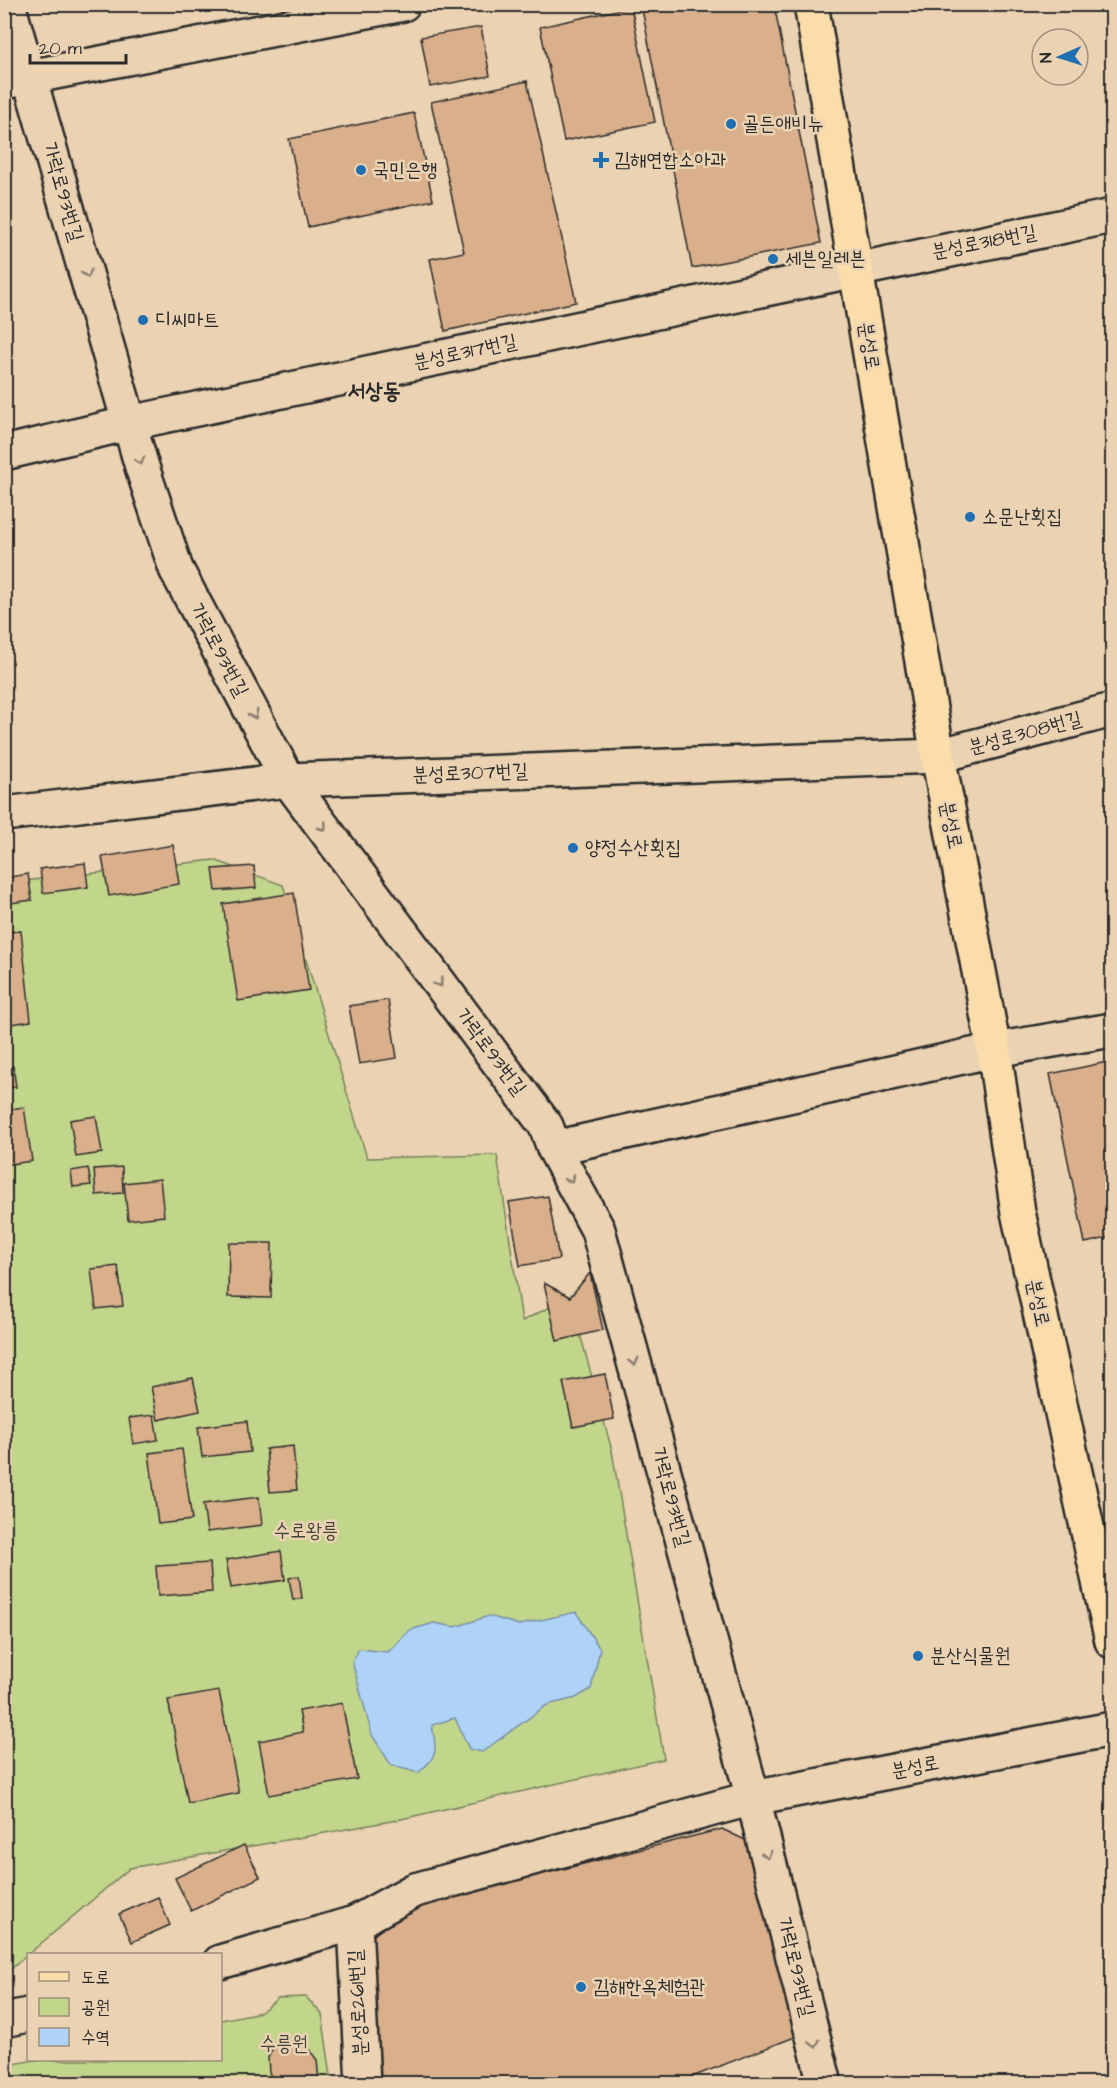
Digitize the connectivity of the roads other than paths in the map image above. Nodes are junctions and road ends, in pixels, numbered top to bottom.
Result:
1 (8, 4) edge
2 (403, 4) edge
3 (811, 4) edge
4 (17, 79) edge
5 (1113, 216) edge
6 (856, 268) junction
7 (130, 423) junction
8 (4, 453) edge
9 (1113, 710) edge
10 (938, 756) junction
11 (288, 780) junction
12 (4, 814) edge
13 (1113, 1030) edge
14 (994, 1050) junction
15 (554, 1148) junction
16 (1113, 1641) edge
17 (1113, 1729) edge
18 (753, 1798) junction
19 (356, 1923) junction
20 (222, 1961) edge
21 (27, 2015) edge
22 (4, 2020) edge
23 (363, 2084) edge
24 (825, 2084) edge

1 - 4 street, 가락로93번길
2 - 4 street
3 - 6 main road, 분성로
4 -> 7 street, 가락로93번길
5 - 6 street, 분성로318번길
6 - 7 street, 분성로317번길
6 - 10 main road, 분성로
7 - 8 street, 분성로317번길
7 -> 11 street, 가락로93번길
9 - 10 street, 분성로308번길
10 - 11 street, 분성로307번길
10 - 14 main road, 분성로
11 - 12 street, 분성로307번길
11 -> 15 street, 가락로93번길
13 - 14 street
14 - 15 street
14 - 16 main road, 분성로
15 -> 18 street, 가락로93번길
17 - 18 street, 분성로
18 - 19 street, 분성로
18 -> 24 street, 가락로93번길
19 - 20 street, 분성로
19 - 23 street, 분성로261번길
21 - 22 street

